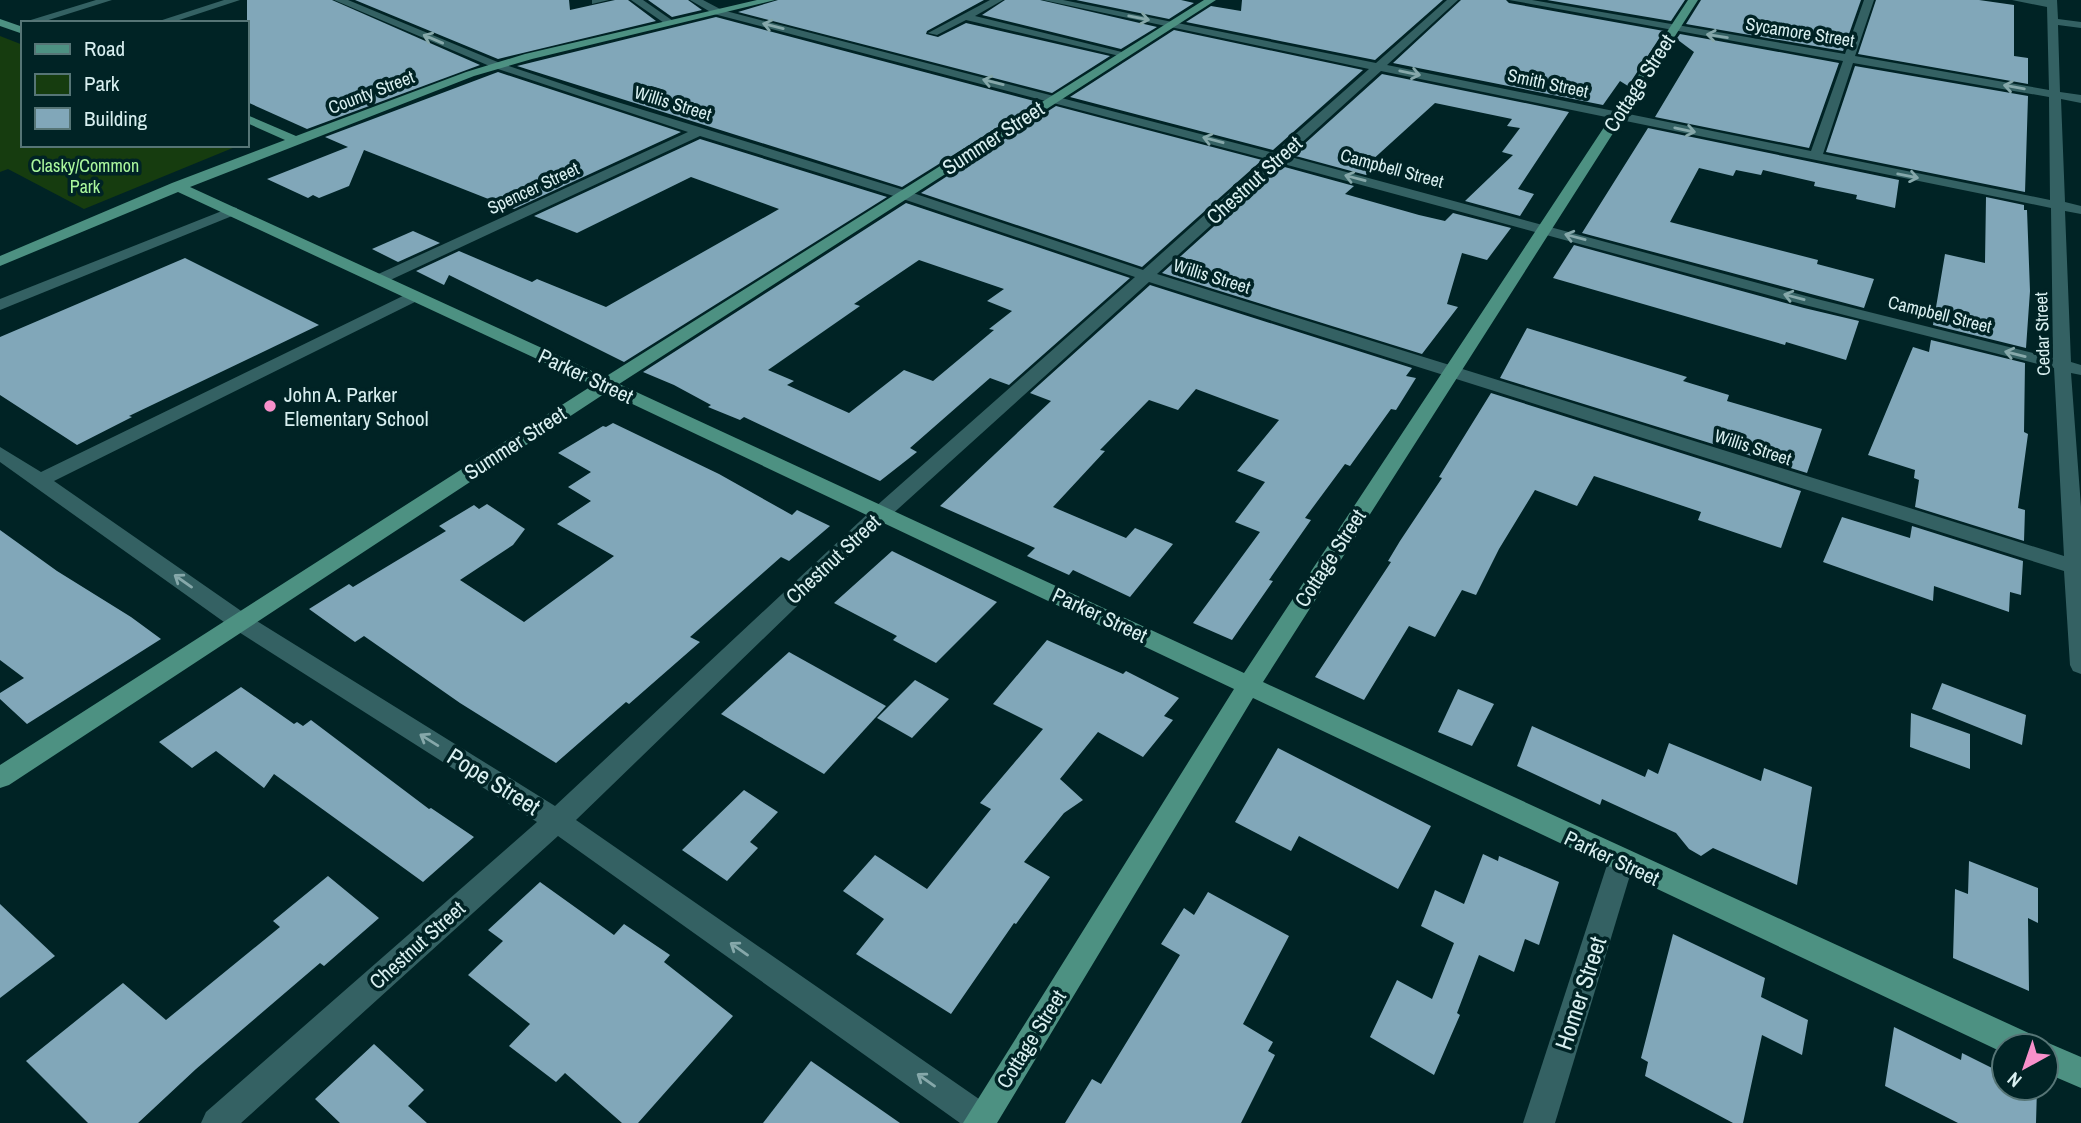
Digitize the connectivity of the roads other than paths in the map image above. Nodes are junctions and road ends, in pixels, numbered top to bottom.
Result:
1 (107, 0) edge
2 (235, 0) edge
3 (340, 0) edge
4 (636, 0) edge
5 (695, 0) edge
6 (770, 0) edge
7 (998, 0) edge
8 (1048, 0) edge
9 (1211, 0) edge
10 (1453, 0) edge
11 (1514, 0) edge
12 (1693, 0) edge
13 (1869, 0) edge
14 (2017, 0) edge
15 (2052, 9) edge
16 (718, 12) junction
17 (965, 17) junction
18 (38, 21) edge
19 (165, 21) edge
20 (0, 22) edge
21 (671, 23) junction
22 (1171, 25) junction
23 (2081, 25) edge
24 (21, 26) edge
25 (1674, 29) junction
26 (933, 33) dead end
27 (1124, 54) junction
28 (1849, 58) junction
29 (496, 65) junction
30 (1380, 66) junction
31 (2056, 95) junction
32 (1055, 98) junction
33 (2081, 99) edge
34 (1618, 116) junction
35 (248, 119) edge
36 (701, 131) junction
37 (295, 140) junction
38 (1279, 158) junction
39 (1815, 158) junction
40 (177, 186) junction
41 (905, 195) junction
42 (2056, 205) junction
43 (2081, 210) edge
44 (232, 211) junction
45 (1544, 229) junction
46 (0, 261) edge
47 (1147, 276) junction
48 (380, 279) junction
49 (415, 296) junction
50 (0, 305) edge
51 (2062, 366) junction
52 (2081, 370) edge
53 (1452, 371) junction
54 (605, 386) junction
55 (0, 453) edge
56 (39, 481) junction
57 (881, 513) junction
58 (2078, 569) edge
59 (239, 621) junction
60 (2081, 665) edge
61 (1249, 684) junction
62 (0, 778) edge
63 (557, 821) junction
64 (1621, 862) junction
65 (1991, 1032) edge
66 (2060, 1063) edge
67 (2081, 1073) edge
68 (980, 1121) edge
69 (217, 1123) edge
70 (1539, 1123) edge

1 - 18 street
2 - 19 street
29 -> 3 street, Willis Street
4 - 21 street
5 - 16 street, Campbell Street
6 - 16 main road, County Street
7 - 17 street
8 -> 22 street, Smith Street
9 - 22 main road, Summer Street
10 - 30 street, Chestnut Street
11 - 25 street, Sycamore Street
12 - 25 main road, Cottage Street
13 - 28 street
14 - 15 street
15 - 23 street
15 - 31 street, Cedar Street
16 - 21 main road, County Street
32 -> 16 street, Campbell Street
17 - 26 street
17 - 27 street
20 - 24 main road
21 - 29 main road, County Street
22 - 27 main road, Summer Street
22 - 30 street, Smith Street
28 -> 25 street, Sycamore Street
25 - 34 main road, Cottage Street
27 - 32 main road, Summer Street
31 -> 28 street, Sycamore Street
28 - 39 street
29 - 36 street, Willis Street
29 - 37 main road, County Street
30 -> 34 street, Smith Street
30 - 38 street, Chestnut Street
31 - 33 street, Sycamore Street
31 - 42 street, Cedar Street
38 -> 32 street, Campbell Street
32 - 41 main road, Summer Street
34 -> 39 street, Smith Street
34 - 45 main road, Cottage Street
35 - 37 main road
36 - 41 street, Willis Street
36 - 48 street, Spencer Street
37 - 40 main road, County Street
45 -> 38 street, Campbell Street
38 - 47 street, Chestnut Street
39 -> 42 street, Smith Street
40 - 44 main road, Parker Street
40 - 46 main road, County Street
41 - 47 street, Willis Street
41 - 54 main road, Summer Street
42 - 43 street, Smith Street
42 - 51 street, Cedar Street
44 - 48 main road, Parker Street
44 - 50 street
51 -> 45 street, Campbell Street
45 - 53 main road, Cottage Street
47 - 53 street, Willis Street
47 - 57 street, Chestnut Street
48 - 49 main road, Parker Street
49 - 54 main road, Parker Street
49 - 56 street
51 - 52 street, Campbell Street
51 - 58 street, Cedar Street
53 - 58 street, Willis Street
53 - 61 main road, Cottage Street
54 - 57 main road, Parker Street
54 - 59 main road, Summer Street
55 - 56 street, Pope Street
59 -> 56 street, Pope Street
57 - 61 main road, Parker Street
57 - 63 street, Chestnut Street
58 - 60 street, Cedar Street
59 - 62 main road, Summer Street
63 -> 59 street, Pope Street
61 - 64 main road, Parker Street
61 - 68 main road, Cottage Street
68 -> 63 street, Pope Street
63 - 69 street, Chestnut Street
64 - 65 main road, Parker Street
64 - 70 street, Homer Street
66 - 67 main road

